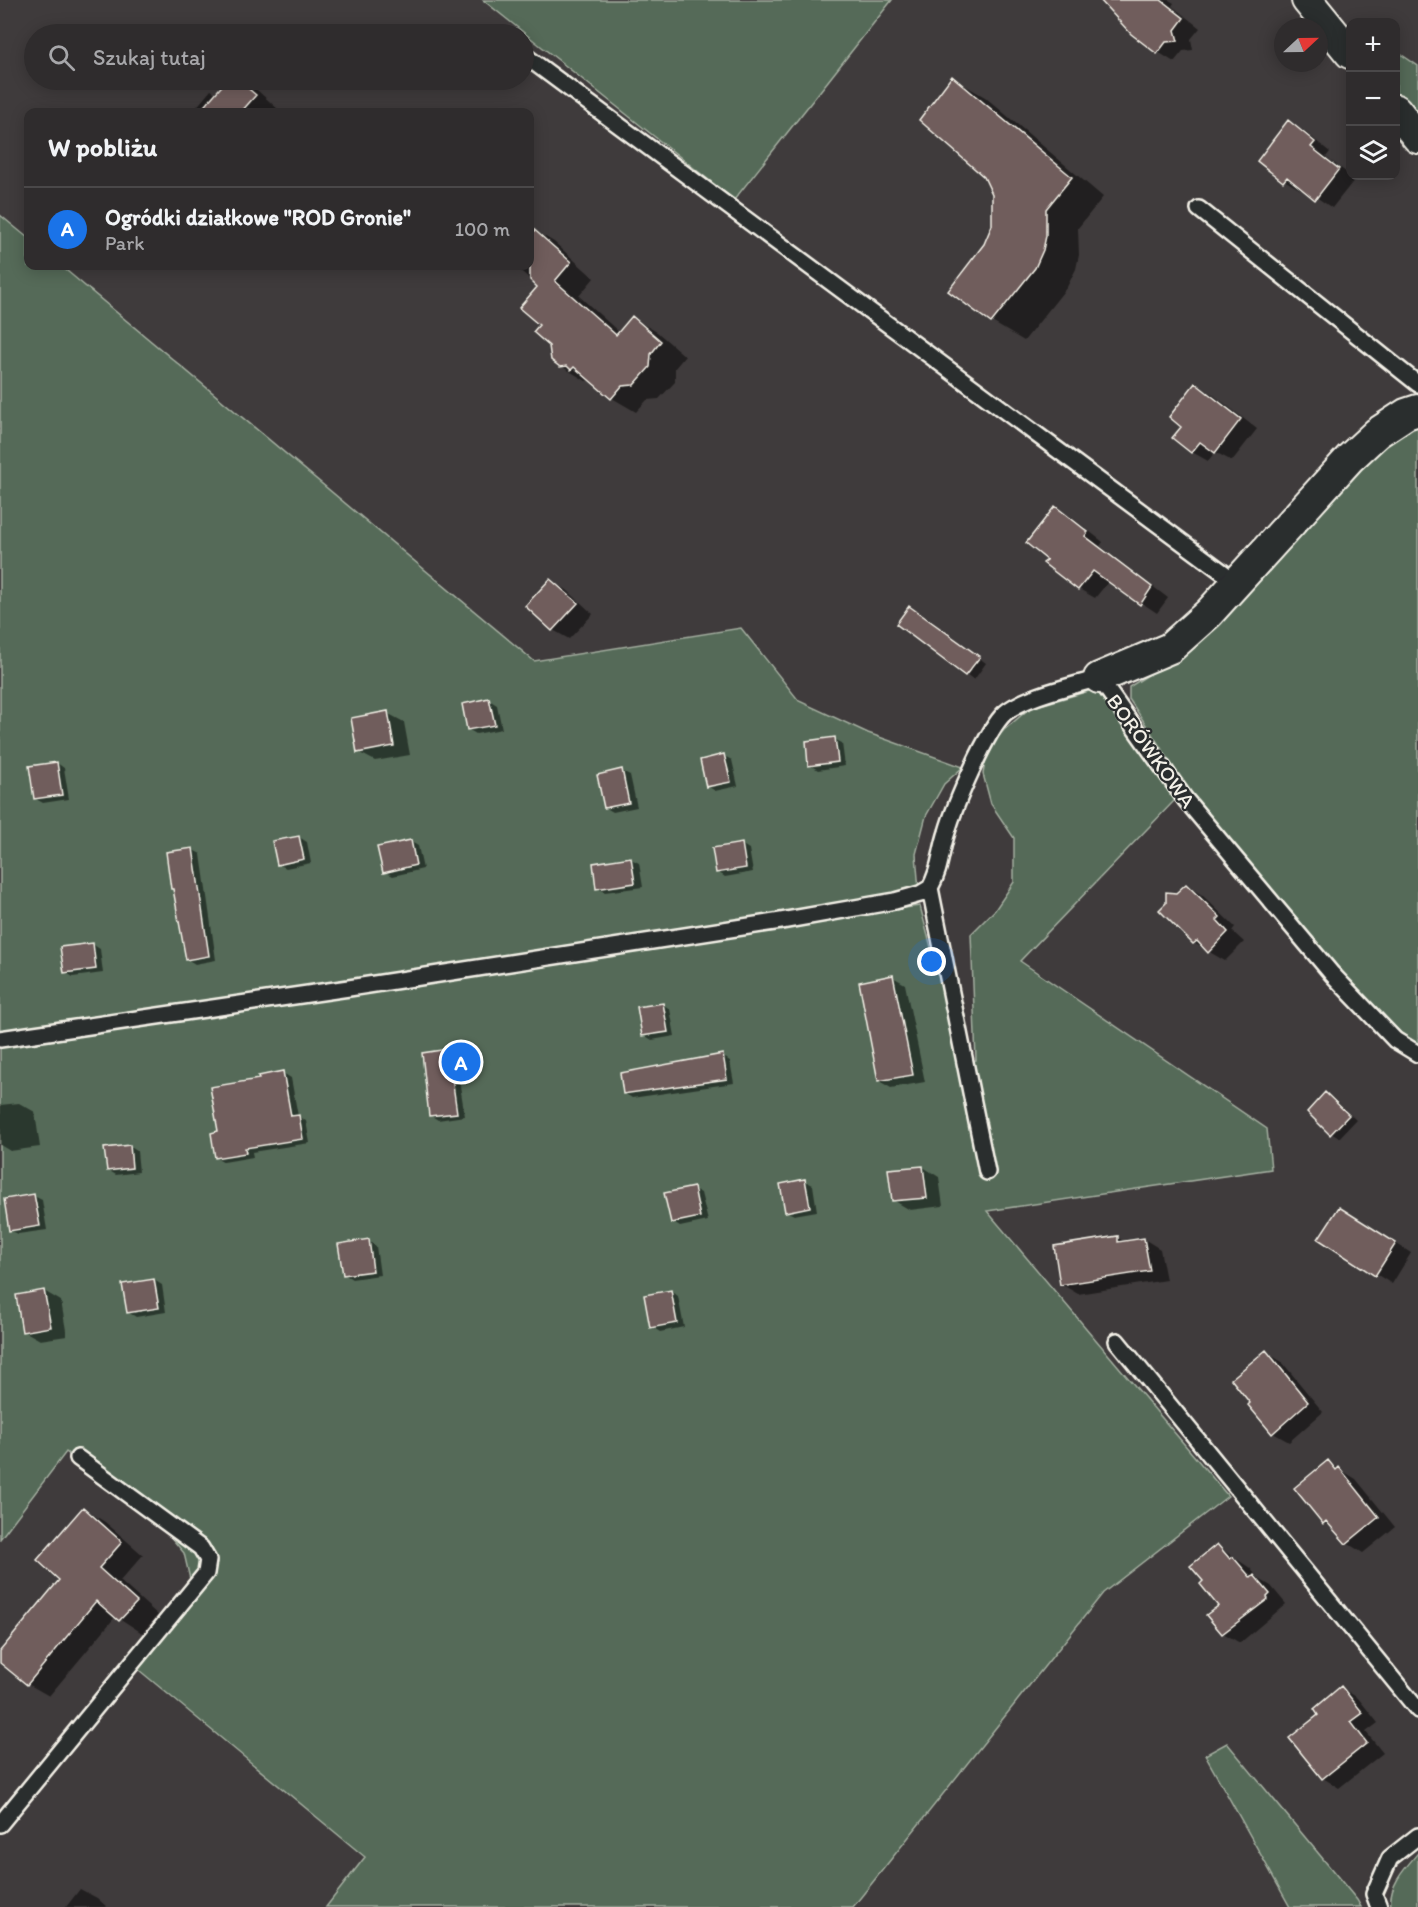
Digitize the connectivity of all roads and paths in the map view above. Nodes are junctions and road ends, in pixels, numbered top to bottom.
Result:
1 (1307, 0) edge
2 (1346, 48) edge
3 (534, 62) edge
4 (1400, 116) edge
5 (1418, 138) edge
6 (1199, 209) dead end
7 (1418, 384) edge
8 (1418, 410) edge
9 (1236, 582) junction
10 (1099, 678) junction
11 (930, 888) junction
12 (0, 1039) edge
13 (1418, 1054) edge
14 (987, 1173) dead end
15 (1117, 1341) dead end
16 (78, 1458) dead end
17 (1418, 1710) edge
18 (0, 1824) edge
19 (1418, 1836) edge
20 (1379, 1907) edge

1 - 2 street
3 - 9 lane
4 - 5 street
6 - 7 lane
8 - 9 street, BORÓWKOWA
9 - 10 street, BORÓWKOWA
10 - 11 lane
10 - 13 lane, BORÓWKOWA
11 - 12 lane
11 - 14 lane
15 - 17 lane
16 - 18 lane
19 - 20 lane

